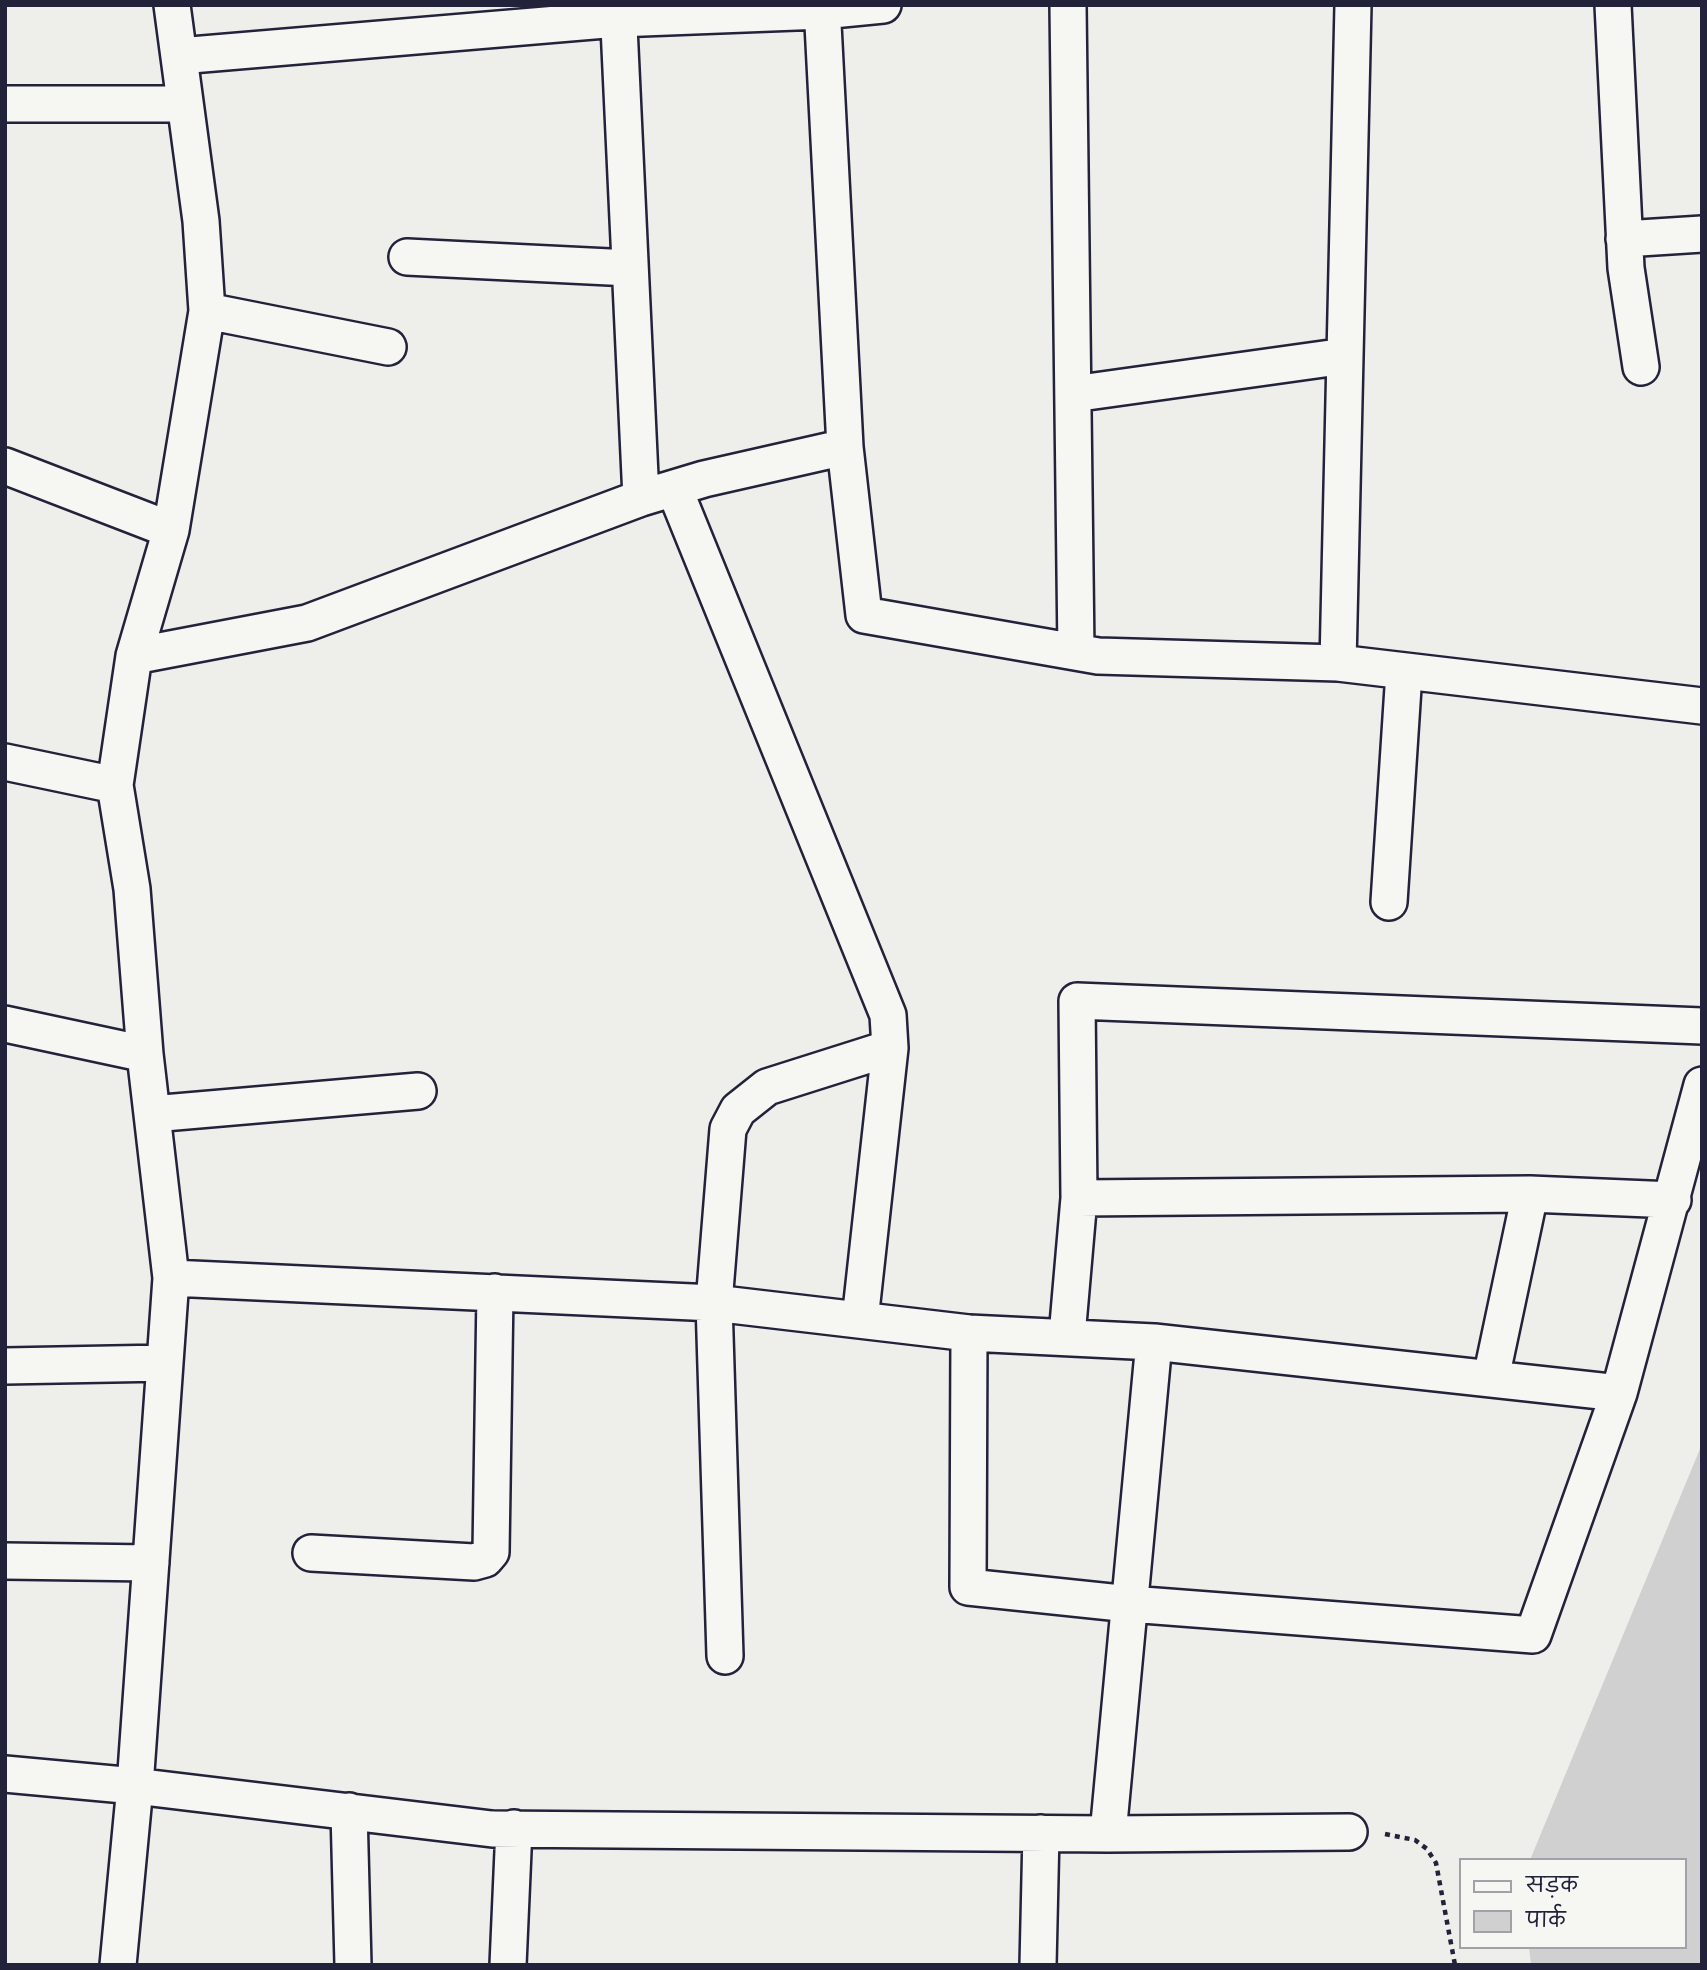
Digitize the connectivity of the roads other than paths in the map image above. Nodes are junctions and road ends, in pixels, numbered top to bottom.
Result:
1 (172, 5) edge
2 (883, 5) edge
3 (1068, 5) edge
4 (1353, 5) edge
5 (1613, 5) edge
6 (822, 8) edge
7 (617, 12) edge
8 (179, 56) junction
9 (5, 104) edge
10 (184, 104) junction
11 (1702, 234) edge
12 (1625, 239) junction
13 (407, 257) dead end
14 (630, 268) junction
15 (206, 312) junction
16 (388, 347) dead end
17 (1345, 356) junction
18 (1641, 367) dead end
19 (1073, 394) junction
20 (845, 447) junction
21 (5, 466) edge
22 (674, 488) junction
23 (641, 498) junction
24 (171, 530) junction
25 (1076, 652) junction
26 (134, 656) junction
27 (1338, 663) junction
28 (1404, 672) junction
29 (1702, 706) edge
30 (5, 762) edge
31 (114, 785) junction
32 (1390, 902) dead end
33 (5, 1024) edge
34 (1702, 1026) edge
35 (890, 1048) junction
36 (145, 1054) junction
37 (1702, 1085) edge
38 (418, 1091) dead end
39 (152, 1114) junction
40 (1530, 1194) junction
41 (1079, 1198) junction
42 (1673, 1200) junction
43 (171, 1278) junction
44 (495, 1292) junction
45 (714, 1303) junction
46 (860, 1320) junction
47 (969, 1333) junction
48 (1067, 1336) junction
49 (1154, 1342) junction
50 (165, 1363) junction
51 (5, 1366) edge
52 (1491, 1378) junction
53 (1619, 1394) junction
54 (311, 1553) dead end
55 (5, 1561) edge
56 (150, 1563) junction
57 (1130, 1604) junction
58 (725, 1656) dead end
59 (5, 1774) edge
60 (135, 1786) junction
61 (349, 1811) junction
62 (514, 1828) junction
63 (1349, 1832) road end
64 (1041, 1833) junction
65 (1108, 1834) junction
66 (118, 1965) edge
67 (353, 1965) edge
68 (508, 1965) edge
69 (1038, 1965) edge

1 - 8 street
2 - 6 street
3 - 19 street
4 - 17 street
5 - 12 street
6 - 7 street
6 - 20 street
7 - 8 street
7 - 14 street
8 - 10 street
9 - 10 street
10 - 15 street
11 - 12 street
12 - 18 street
13 - 14 street
14 - 23 street
15 - 16 street
15 - 24 street
17 - 19 street
17 - 27 street
19 - 25 street
20 - 22 street
20 - 25 street
21 - 24 street
22 - 23 street
22 - 35 street
23 - 26 street
24 - 26 street
25 - 27 street
26 - 31 street
27 - 28 street
28 - 29 street
28 - 32 street
30 - 31 street
31 - 36 street
33 - 36 street
34 - 41 street
35 - 45 street
35 - 46 street
36 - 39 street
37 - 42 street
38 - 39 street
39 - 43 street
40 - 41 street
40 - 42 street
40 - 52 street
41 - 48 street
42 - 53 street
43 - 44 street
43 - 50 street
44 - 45 street
44 - 54 street
45 - 46 street
45 - 58 street
46 - 47 street
47 - 48 street
47 - 57 street
48 - 49 street
49 - 52 street
49 - 57 street
50 - 51 street
50 - 56 street
52 - 53 street
53 - 57 street
55 - 56 street
56 - 60 street
57 - 65 street
59 - 60 street
60 - 61 street
60 - 66 street
61 - 62 street
61 - 67 street
62 - 64 street
62 - 68 street
63 - 65 street
64 - 65 street
64 - 69 street

